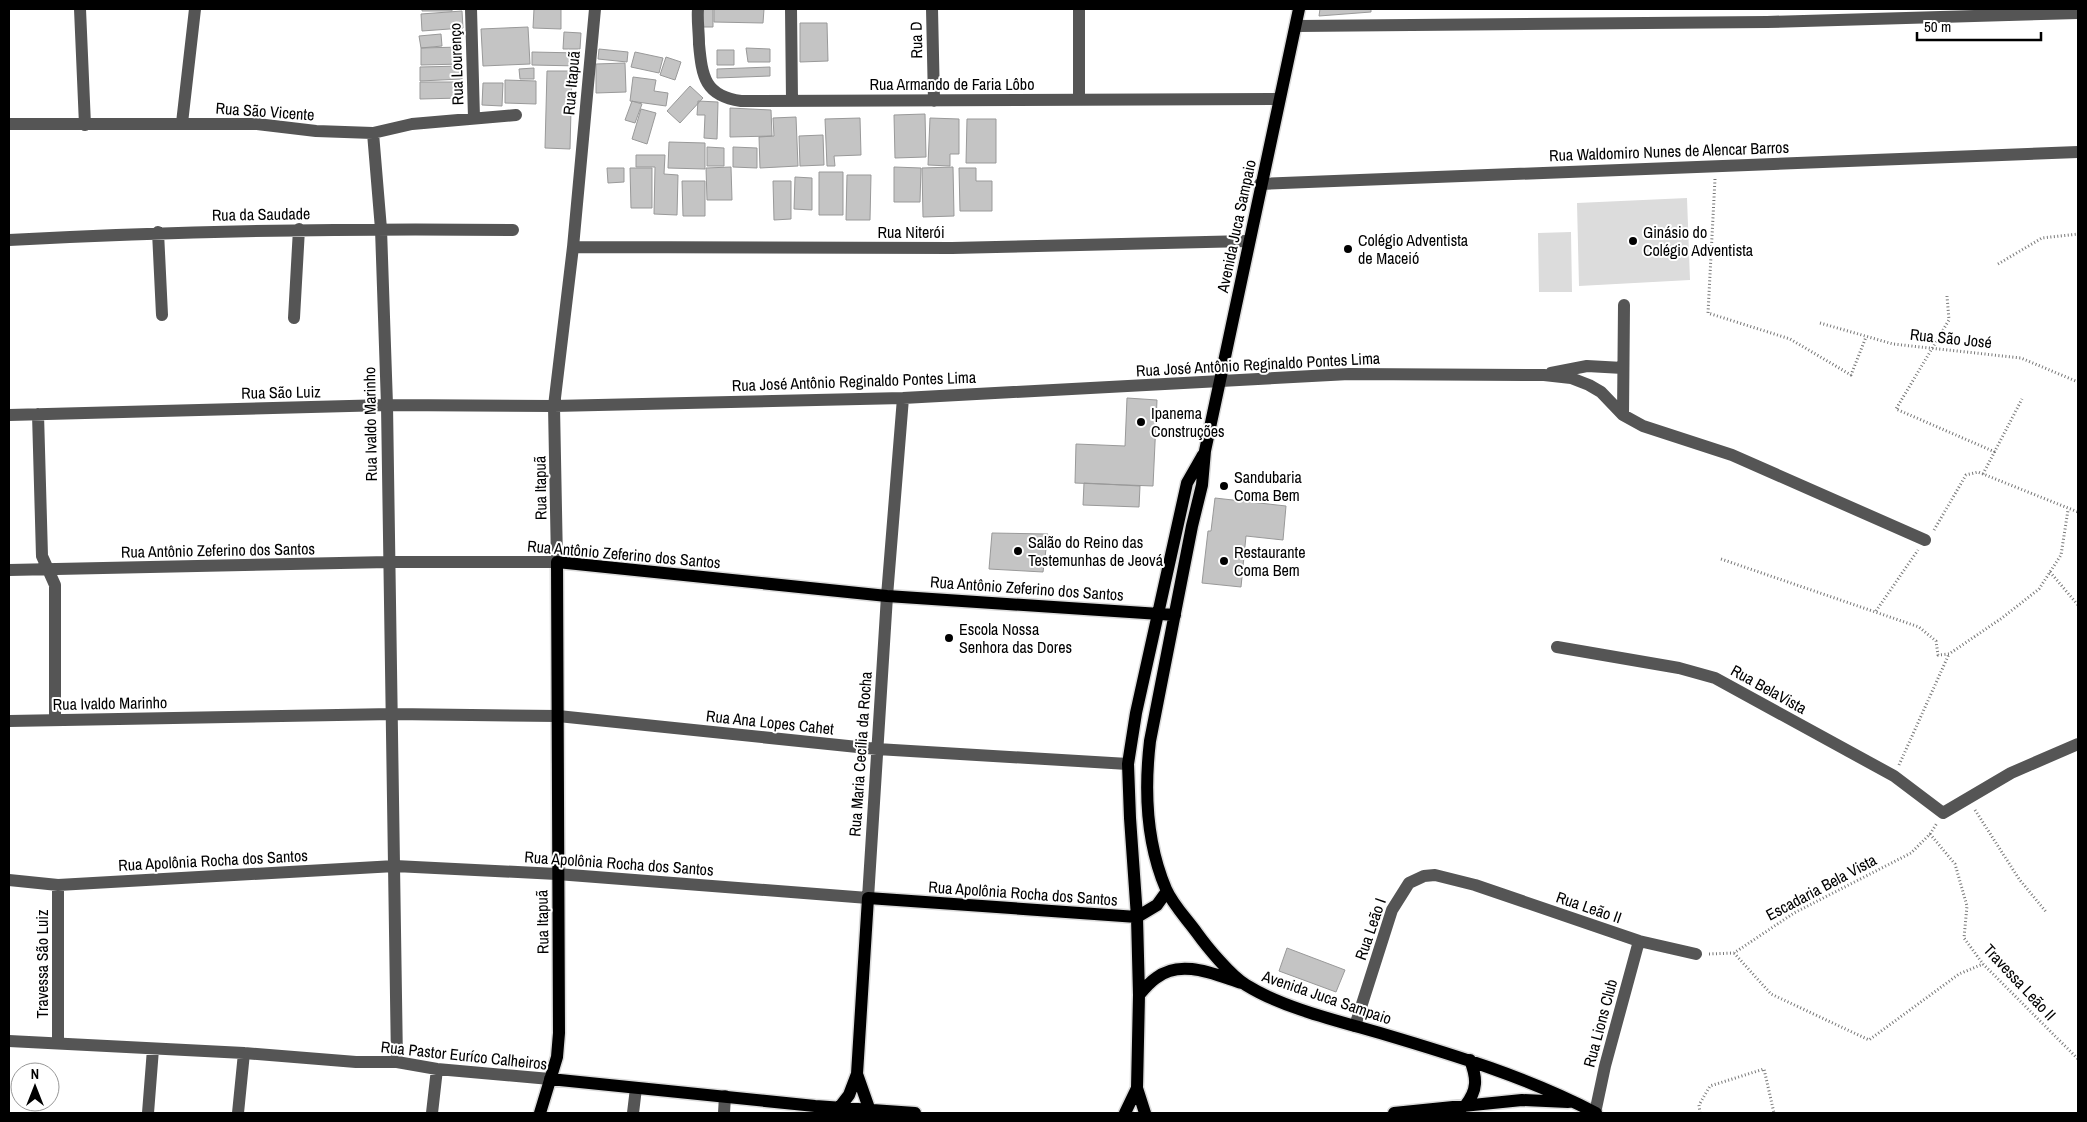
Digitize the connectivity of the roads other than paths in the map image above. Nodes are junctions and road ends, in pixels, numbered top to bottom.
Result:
1 (80, 9) edge
2 (195, 9) edge
3 (471, 9) edge
4 (698, 9) edge
5 (791, 9) edge
6 (932, 9) edge
7 (1079, 9) edge
8 (1299, 9) edge
9 (594, 13) edge
10 (2078, 13) edge
11 (1710, 15) edge
12 (1297, 26) junction
13 (1279, 99) junction
14 (792, 100) junction
15 (1079, 100) junction
16 (934, 102) junction
17 (516, 115) dead end
18 (474, 118) junction
19 (182, 123) junction
20 (9, 124) edge
21 (85, 125) junction
22 (373, 133) junction
23 (2078, 152) edge
24 (1260, 184) junction
25 (299, 229) junction
26 (381, 229) junction
27 (513, 230) dead end
28 (158, 232) junction
29 (9, 240) edge
30 (1248, 241) junction
31 (573, 247) junction
32 (1624, 305) dead end
33 (162, 315) dead end
34 (294, 318) dead end
35 (1623, 368) junction
36 (1544, 375) junction
37 (1221, 380) junction
38 (902, 398) junction
39 (386, 405) junction
40 (554, 406) junction
41 (38, 414) junction
42 (9, 415) edge
43 (1623, 415) junction
44 (1205, 451) junction
45 (1925, 540) road end
46 (389, 562) junction
47 (557, 562) junction
48 (9, 570) edge
49 (48, 570) junction
50 (887, 596) junction
51 (1158, 612) junction
52 (1175, 615) junction
53 (1556, 647) dead end
54 (392, 714) junction
55 (558, 716) junction
56 (56, 720) junction
57 (9, 721) edge
58 (2078, 744) edge
59 (877, 749) junction
60 (1128, 764) junction
61 (395, 866) junction
62 (557, 874) junction
63 (9, 880) edge
64 (58, 885) junction
65 (1474, 885) joint
66 (1167, 891) junction
67 (868, 898) junction
68 (1137, 917) junction
69 (1638, 941) junction
70 (1696, 954) road end
71 (1245, 984) junction
72 (1139, 995) junction
73 (1355, 1026) junction
74 (58, 1043) junction
75 (9, 1045) edge
76 (154, 1049) junction
77 (244, 1053) junction
78 (1470, 1060) junction
79 (397, 1062) junction
80 (437, 1068) junction
81 (857, 1074) junction
82 (550, 1079) junction
83 (636, 1088) junction
84 (1137, 1088) junction
85 (726, 1096) junction
86 (1574, 1103) junction
87 (1465, 1106) junction
88 (839, 1108) junction
89 (814, 1110) edge
90 (870, 1111) junction
91 (148, 1113) edge
92 (238, 1113) edge
93 (432, 1113) edge
94 (540, 1113) edge
95 (633, 1113) edge
96 (724, 1113) edge
97 (915, 1113) edge
98 (1125, 1113) edge
99 (1145, 1113) edge
100 (1394, 1113) edge
101 (1595, 1113) edge

1 - 21 street
2 - 19 street
3 - 18 street, Rua Lourenço
4 - 14 street, Rua Armando de Faria Lôbo
5 - 14 street
6 - 16 street, Rua D
7 - 15 street
8 - 12 main road, Avenida Juca Sampaio
9 - 31 street, Rua Itapuã
10 - 11 street
11 - 12 street
12 - 13 main road, Avenida Juca Sampaio
13 - 15 street, Rua Armando de Faria Lôbo
13 - 24 main road, Avenida Juca Sampaio
14 - 16 street, Rua Armando de Faria Lôbo
15 - 16 street, Rua Armando de Faria Lôbo
17 - 18 street, Rua São Vicente
18 - 22 street, Rua São Vicente
19 - 21 street, Rua São Vicente
19 - 22 street, Rua São Vicente
20 - 21 street, Rua São Vicente
22 - 26 street, Rua Ivaldo Marinho
23 - 24 street, Rua Waldomiro Nunes de Alencar Barros
24 - 30 main road, Avenida Juca Sampaio
25 - 26 street, Rua da Saudade
25 - 28 street, Rua da Saudade
25 - 34 street
26 - 27 street, Rua da Saudade
26 - 39 street, Rua Ivaldo Marinho
28 - 29 street, Rua da Saudade
28 - 33 street
30 - 31 street, Rua Niterói
30 - 37 main road, Avenida Juca Sampaio
31 - 40 street, Rua Itapuã
32 - 35 street
35 - 36 street
35 - 43 street
36 - 37 street, Rua José Antônio Reginaldo Pontes Lima
36 - 43 street, Rua José Antônio Reginaldo Pontes Lima
37 - 38 street, Rua José Antônio Reginaldo Pontes Lima
37 - 44 main road, Avenida Juca Sampaio
38 - 40 street, Rua José Antônio Reginaldo Pontes Lima
38 - 50 street, Rua Maria Cecília da Rocha
39 - 40 street, Rua São Luiz
39 - 41 street, Rua São Luiz
39 - 46 street, Rua Ivaldo Marinho
40 - 47 street, Rua Itapuã
41 - 42 street, Rua São Luiz
41 - 49 street
43 - 45 street, Rua José Antônio Reginaldo Pontes Lima
44 - 51 main road, Avenida Juca Sampaio
44 - 52 main road, Avenida Juca Sampaio
46 - 47 street, Rua Antônio Zeferino dos Santos
46 - 49 street, Rua Antônio Zeferino dos Santos
46 - 54 street, Rua Ivaldo Marinho
47 - 50 main road, Rua Antônio Zeferino dos Santos
47 - 55 main road, Rua Itapuã
48 - 49 street, Rua Antônio Zeferino dos Santos
49 - 56 street
50 - 51 main road, Rua Antônio Zeferino dos Santos
50 - 59 street, Rua Maria Cecília da Rocha
51 - 52 main road, Rua Antônio Zeferino dos Santos
51 - 60 main road, Avenida Juca Sampaio
52 - 66 main road, Avenida Juca Sampaio
53 - 58 street, Rua BelaVista
54 - 55 street, Rua Ivaldo Marinho
54 - 56 street, Rua Ivaldo Marinho
54 - 61 street, Rua Ivaldo Marinho
55 - 59 street, Rua Ana Lopes Cahet
55 - 62 main road, Rua Itapuã
56 - 57 street, Rua Ivaldo Marinho
59 - 60 street, Rua Ana Lopes Cahet
59 - 67 street, Rua Maria Cecília da Rocha
60 - 68 main road, Avenida Juca Sampaio
61 - 62 street, Rua Apolônia Rocha dos Santos
61 - 64 street, Rua Apolônia Rocha dos Santos
61 - 79 street, Rua Ivaldo Marinho
62 - 67 street, Rua Apolônia Rocha dos Santos
62 - 82 main road, Rua Itapuã
63 - 64 street, Rua Apolônia Rocha dos Santos
64 - 74 street, Travessa São Luiz
65 - 69 street, Rua Leão II
65 - 73 street, Rua Leão I
66 - 68 main road, Rua Apolônia Rocha dos Santos
66 - 71 main road, Avenida Juca Sampaio
67 - 68 main road, Rua Apolônia Rocha dos Santos
67 - 81 main road, Rua Maria Cecília da Rocha
68 - 72 main road, Avenida Juca Sampaio
69 - 70 street, Rua Leão II
69 - 101 street, Rua Lions Club
71 - 72 main road
71 - 73 main road, Avenida Juca Sampaio
72 - 84 main road, Avenida Juca Sampaio
73 - 78 main road, Avenida Juca Sampaio
74 - 75 street, Rua Pastor Euríco Calheiros
74 - 76 street, Rua Pastor Euríco Calheiros
76 - 77 street, Rua Pastor Euríco Calheiros
76 - 91 street
77 - 79 street, Rua Pastor Euríco Calheiros
77 - 92 street
78 - 86 main road, Avenida Juca Sampaio
78 - 87 main road
79 - 80 street, Rua Pastor Euríco Calheiros
80 - 82 street, Rua Pastor Euríco Calheiros
80 - 93 street
81 - 88 main road
81 - 90 main road, Rua Maria Cecília da Rocha
82 - 83 main road, Rua Pastor Euríco Calheiros
82 - 94 main road, Rua Itapuã
83 - 85 main road, Rua Pastor Euríco Calheiros
83 - 95 street
84 - 98 main road
84 - 99 main road, Avenida Juca Sampaio
85 - 89 main road, Rua Pastor Euríco Calheiros
85 - 96 street
86 - 87 main road
86 - 101 main road, Avenida Juca Sampaio
87 - 100 main road
88 - 89 main road, Rua Pastor Euríco Calheiros
88 - 90 main road, Rua Pastor Euríco Calheiros
90 - 97 main road, Rua Pastor Euríco Calheiros

